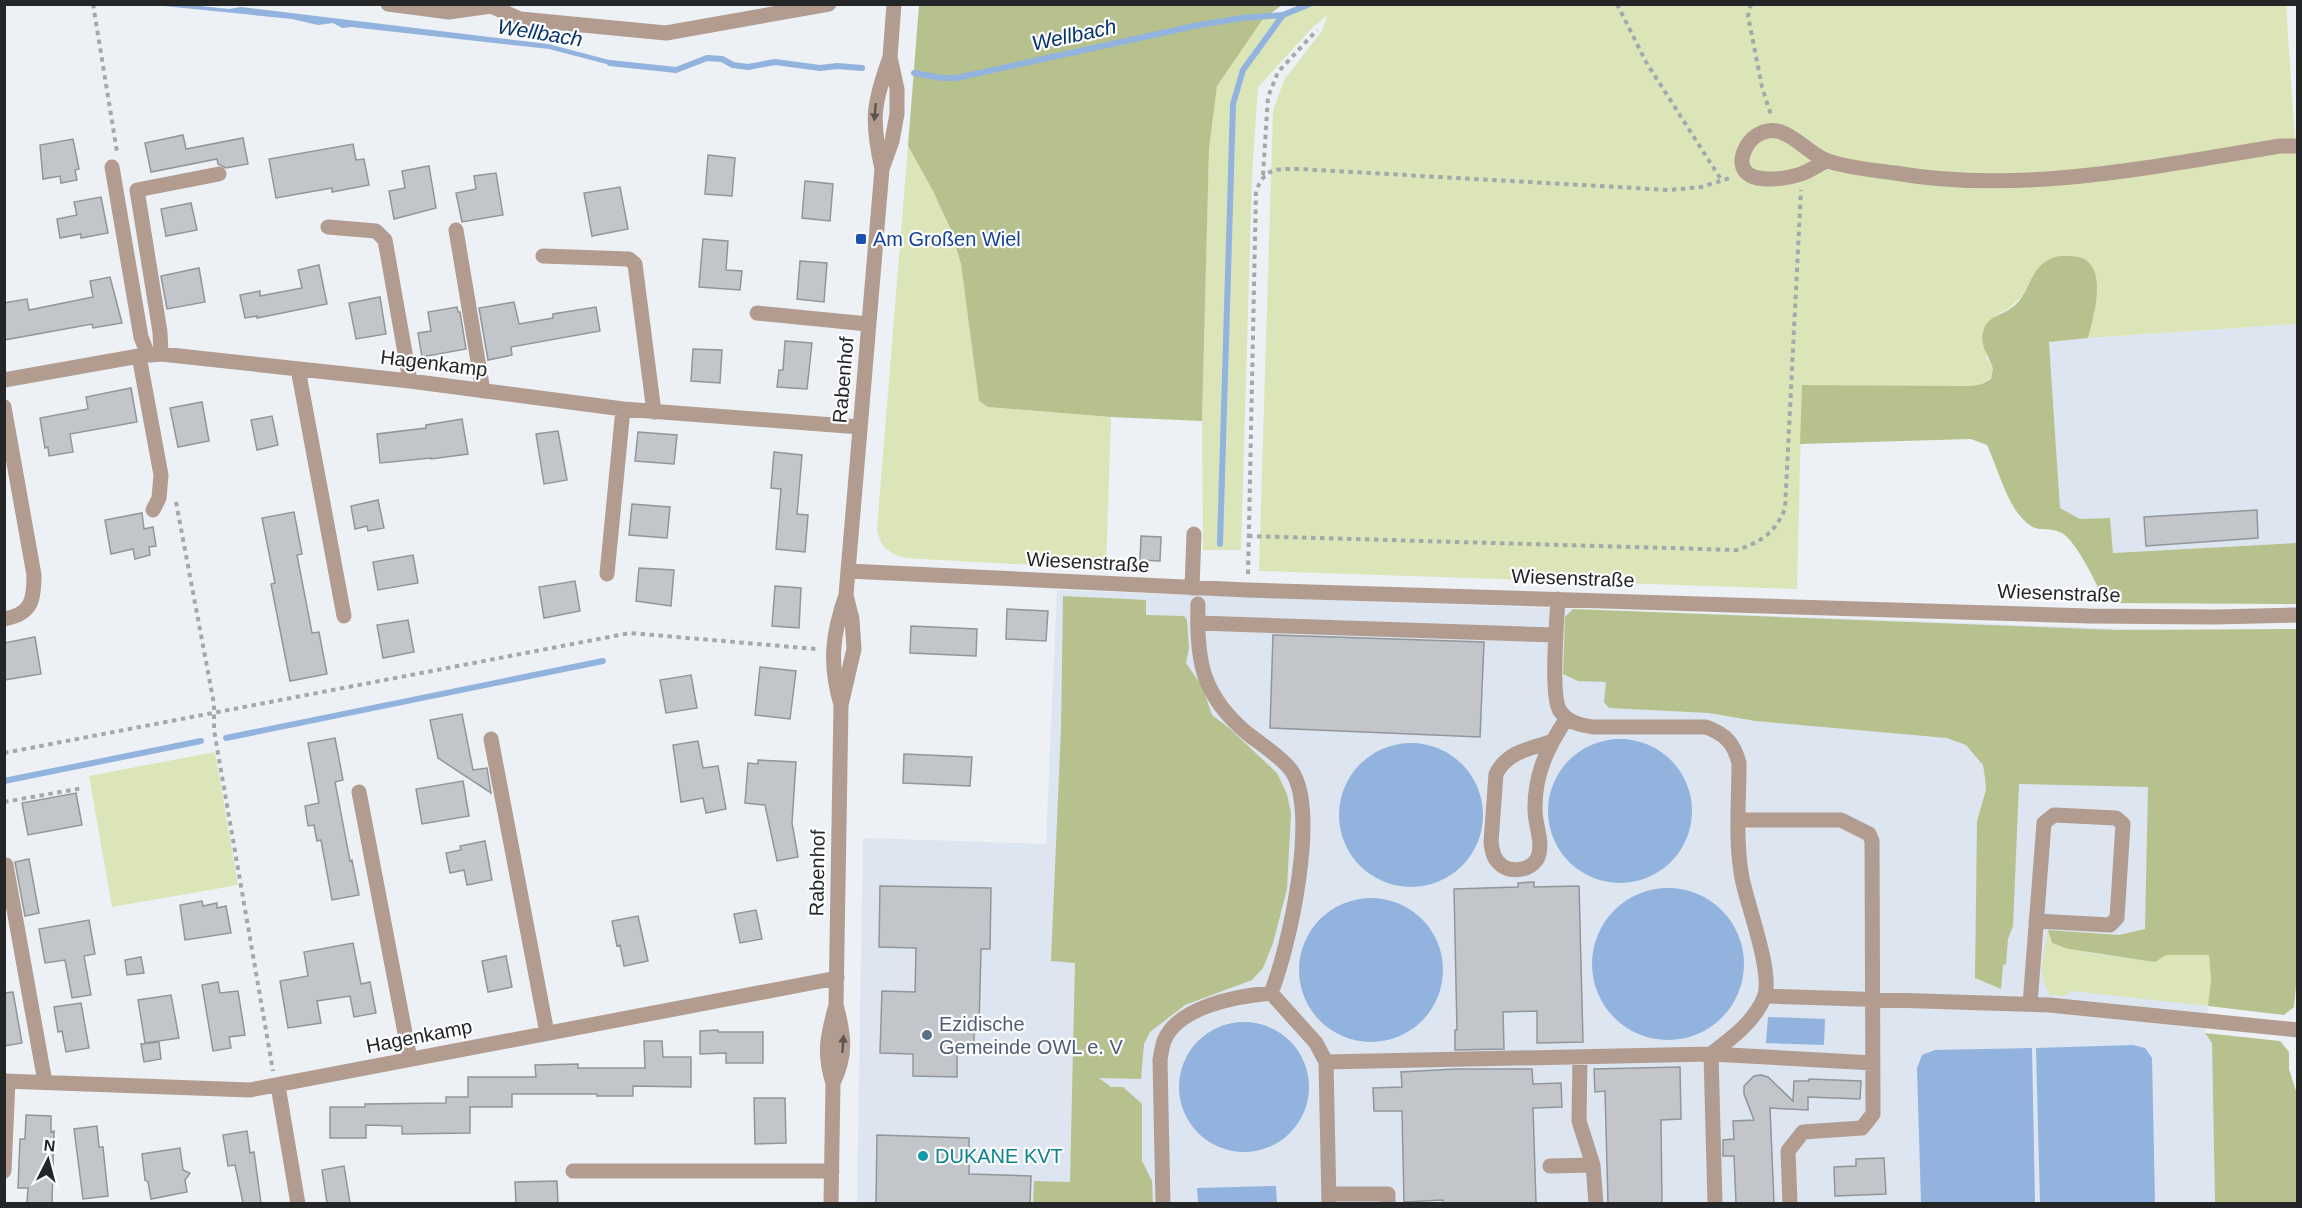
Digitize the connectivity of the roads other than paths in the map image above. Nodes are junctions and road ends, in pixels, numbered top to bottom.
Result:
1 (388, 4) edge
2 (829, 4) edge
3 (894, 4) edge
4 (491, 5) edge
5 (890, 57) junction
6 (2298, 147) edge
7 (1826, 161) junction
8 (112, 167) dead end
9 (882, 169) junction
10 (219, 174) dead end
11 (328, 227) dead end
12 (456, 230) dead end
13 (543, 256) dead end
14 (757, 313) dead end
15 (868, 324) junction
16 (149, 355) junction
17 (298, 369) junction
18 (4, 380) edge
19 (410, 381) junction
20 (483, 391) junction
21 (4, 407) edge
22 (623, 409) junction
23 (654, 412) junction
24 (860, 427) junction
25 (153, 510) dead end
26 (1194, 534) dead end
27 (848, 571) junction
28 (607, 574) dead end
29 (1192, 588) junction
30 (846, 595) junction
31 (1558, 599) junction
32 (1198, 604) dead end
33 (2298, 615) edge
34 (344, 616) dead end
35 (4, 619) edge
36 (1198, 623) junction
37 (1556, 635) junction
38 (841, 705) junction
39 (1567, 718) junction
40 (491, 739) dead end
41 (1550, 742) junction
42 (359, 792) dead end
43 (1739, 820) junction
44 (6, 865) dead end
45 (2036, 921) junction
46 (837, 978) junction
47 (1272, 993) junction
48 (1765, 996) junction
49 (1873, 1001) junction
50 (2030, 1004) junction
51 (2298, 1030) edge
52 (547, 1034) junction
53 (1712, 1054) junction
54 (1580, 1057) junction
55 (410, 1059) junction
56 (1326, 1062) junction
57 (1873, 1063) junction
58 (6, 1081) edge
59 (45, 1082) junction
60 (278, 1086) junction
61 (1593, 1165) junction
62 (1550, 1166) dead end
63 (4, 1171) edge
64 (573, 1171) dead end
65 (832, 1171) junction
66 (1329, 1199) edge
67 (298, 1203) edge
68 (831, 1203) edge
69 (1163, 1203) edge
70 (1388, 1203) edge
71 (1596, 1203) edge
72 (1715, 1203) edge
73 (1790, 1203) edge

1 - 4 street
2 - 4 street
3 - 5 street, Rabenhof
5 - 9 street, Rabenhof
5 -> 9 street, Rabenhof
6 - 7 street
7 - 7 street
8 - 16 street
9 - 15 street, Rabenhof
10 - 16 street
11 - 19 street
12 - 20 street
13 - 23 street
14 - 15 street
15 - 24 street, Rabenhof
16 - 17 street, Hagenkamp
16 - 18 street, Hagenkamp
16 - 25 street
17 - 19 street, Hagenkamp
17 - 34 street
19 - 20 street, Hagenkamp
20 - 22 street, Hagenkamp
21 - 35 street
22 - 23 street, Hagenkamp
22 - 28 street
23 - 24 street, Hagenkamp
24 - 27 street, Rabenhof
26 - 29 street
27 - 29 street, Wiesenstraße
27 - 30 street, Rabenhof
29 - 31 street, Wiesenstraße
30 - 38 street, Rabenhof
30 - 38 street, Rabenhof
31 - 33 street, Wiesenstraße
31 - 37 street
32 - 36 street
36 - 37 street
36 - 47 street
37 - 39 street
38 - 46 street, Rabenhof
39 - 41 street
39 - 43 street
40 - 52 street
41 - 41 street
42 - 55 street
43 - 48 street
43 - 49 street
44 - 59 street
45 - 45 street
45 - 50 street
46 - 52 street, Hagenkamp
46 - 65 street, Rabenhof
47 - 56 street
47 - 69 street
48 - 49 street
48 - 53 street
49 - 50 street
49 - 57 street
50 - 51 street
52 - 55 street, Hagenkamp
53 - 54 street
53 - 57 street
53 - 72 street
54 - 56 street
54 - 61 street
55 - 60 street, Hagenkamp
56 - 66 street
57 - 73 street
58 - 59 street, Hagenkamp
58 - 63 street
59 - 60 street, Hagenkamp
60 - 67 street
61 - 62 street
61 - 71 street
64 - 65 street
65 - 68 street, Rabenhof
66 - 70 street

